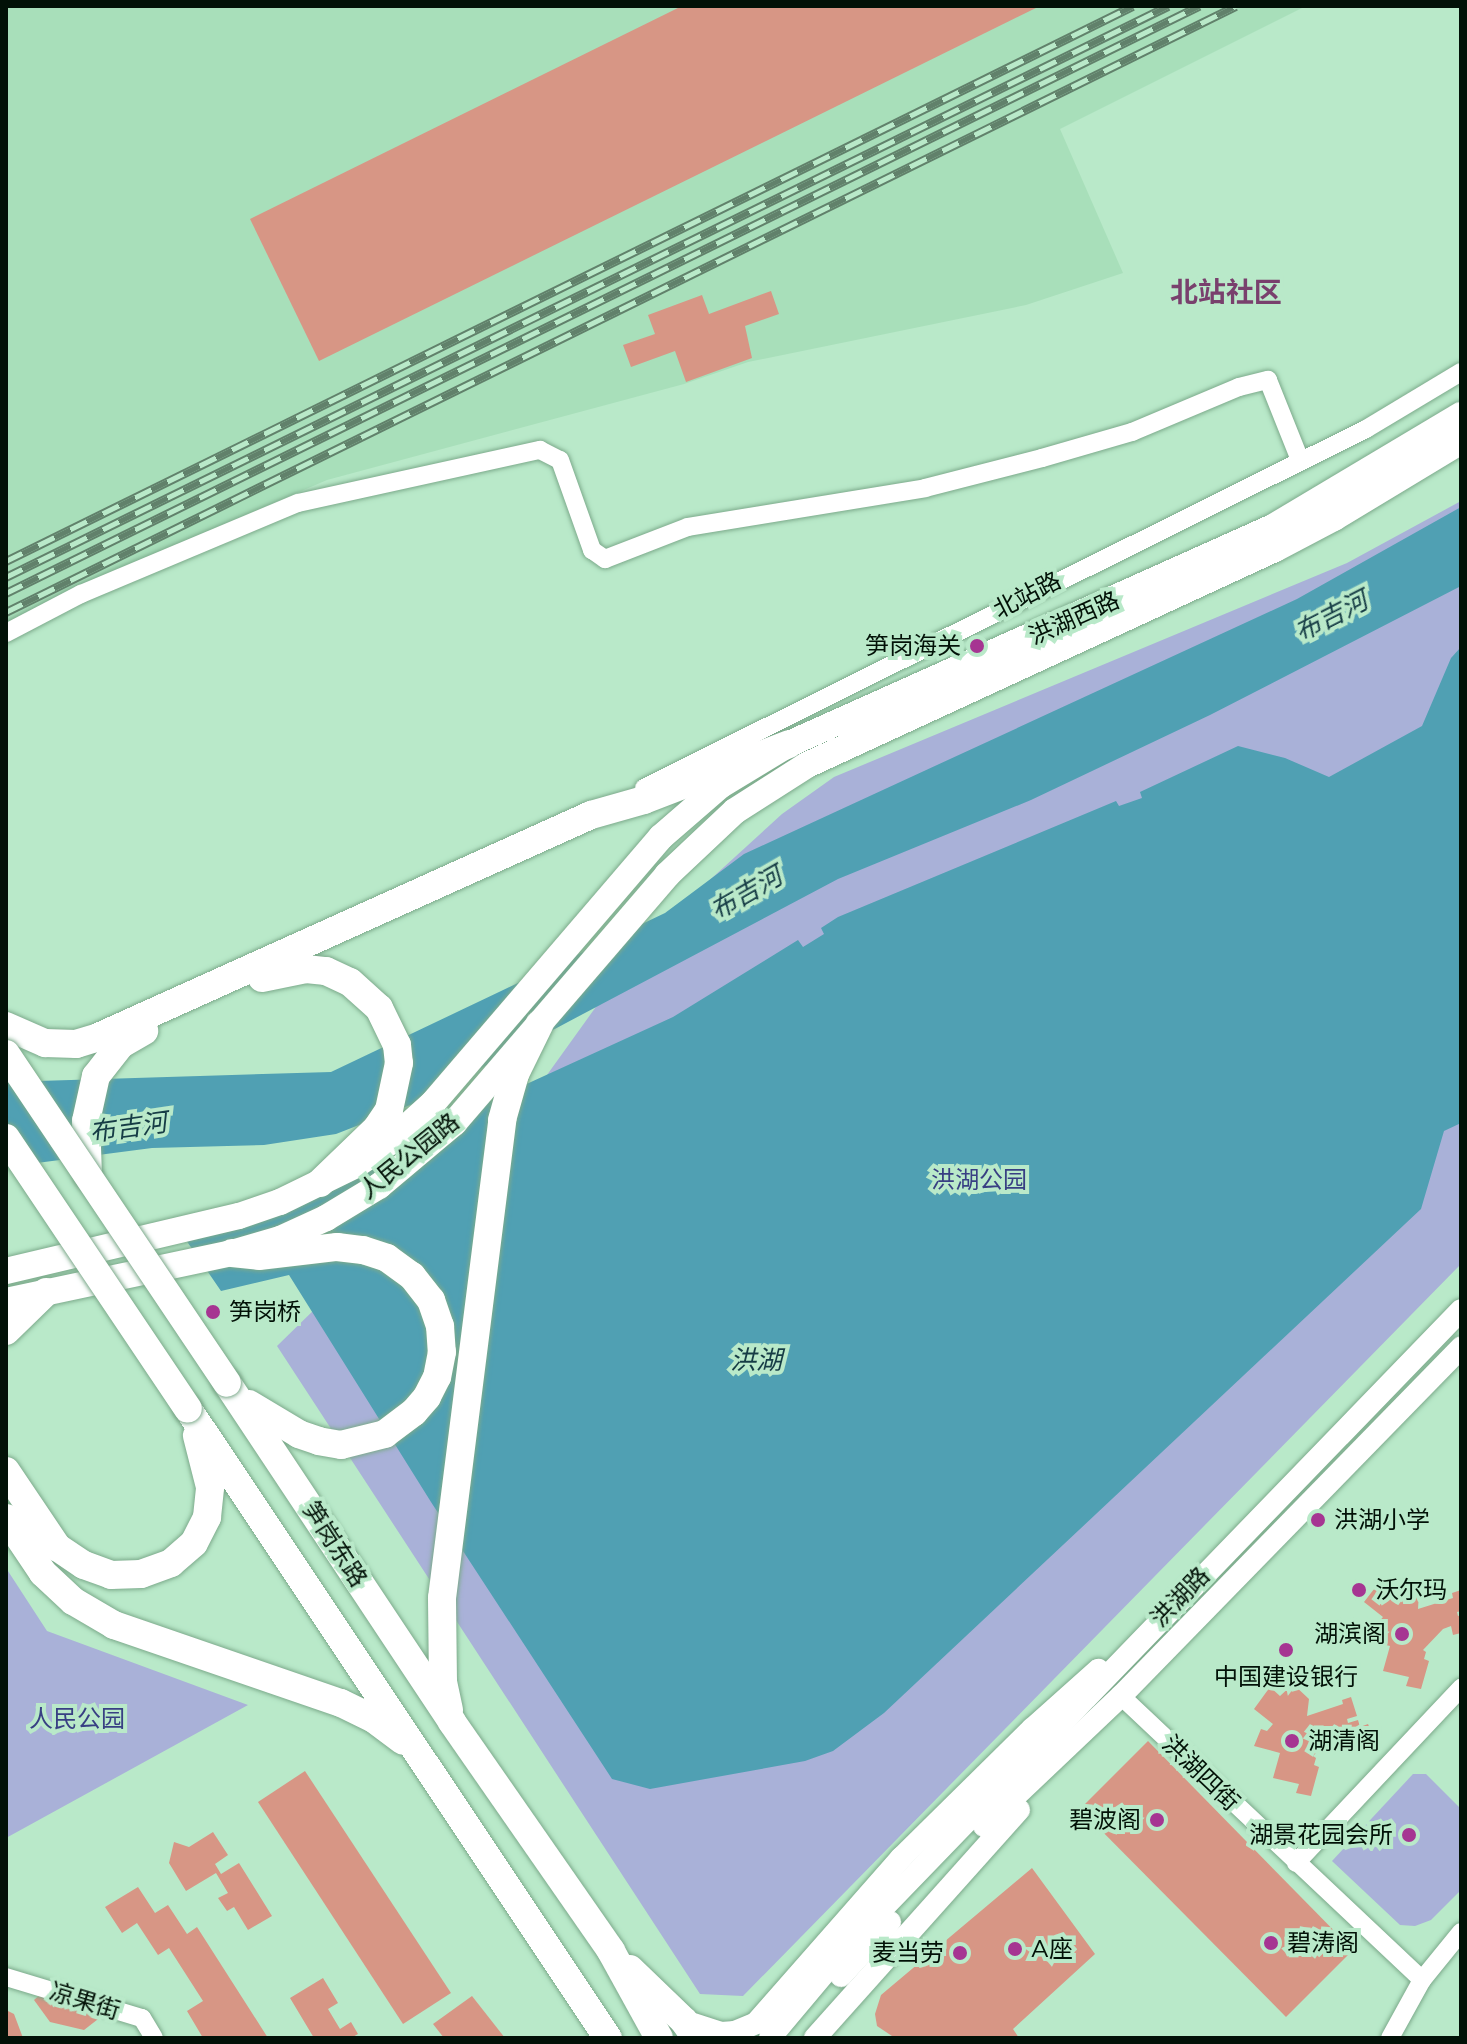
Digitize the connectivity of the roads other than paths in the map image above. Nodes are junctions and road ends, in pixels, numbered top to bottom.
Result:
1 (1461, 372) edge
2 (1461, 415) edge
3 (1461, 441) edge
4 (1300, 460) junction
5 (6, 633) edge
6 (789, 744) junction
7 (591, 815) junction
8 (685, 815) joint
9 (703, 837) joint
10 (208, 995) junction
11 (539, 1025) junction
12 (6, 1026) edge
13 (6, 1054) edge
14 (6, 1138) edge
15 (88, 1175) junction
16 (320, 1183) junction
17 (232, 1253) junction
18 (6, 1271) edge
19 (46, 1292) junction
20 (6, 1301) edge
21 (1461, 1310) edge
22 (6, 1331) edge
23 (1461, 1348) edge
24 (232, 1389) junction
25 (188, 1409) junction
26 (6, 1471) edge
27 (6, 1518) edge
28 (1140, 1638) junction
29 (1461, 1688) edge
30 (1121, 1696) junction
31 (452, 1722) junction
32 (424, 1758) junction
33 (1296, 1863) junction
34 (907, 1893) junction
35 (1461, 1932) edge
36 (1447, 1949) junction
37 (611, 1951) junction
38 (1461, 1962) edge
39 (6, 1977) edge
40 (1422, 1980) junction
41 (690, 2030) edge
42 (758, 2033) edge
43 (607, 2037) edge
44 (154, 2038) edge
45 (659, 2038) edge
46 (790, 2038) edge
47 (815, 2038) edge
48 (1390, 2038) edge

1 - 4 street, 北站路
2 - 6 main road, 洪湖西路
3 - 9 main road, 洪湖西路
4 - 5 street
4 - 7 street, 北站路
6 - 7 main road
6 - 8 main road, 洪湖西路
7 - 10 main road
8 - 16 main road, 人民公园路
9 - 11 main road, 人民公园路
10 - 12 main road
10 - 15 main road
10 - 16 main road
11 - 17 main road, 人民公园路
11 - 31 main road
13 - 15 main road, 笋岗东路, bridge
14 - 25 main road, 笋岗东路, bridge
15 - 24 main road, 笋岗东路, bridge
16 - 18 main road, 人民公园路
17 - 19 main road, 人民公园路
17 - 24 main road
19 - 20 main road, 人民公园路
19 - 22 main road
21 - 28 street, 洪湖路
23 - 30 street, 洪湖路
24 - 31 main road, 笋岗东路
25 - 26 main road
25 - 32 main road, 笋岗东路
27 - 32 main road
28 - 34 street, 洪湖路
28 - 42 street
29 - 33 street
30 - 33 street, 洪湖四街
30 - 34 street, 洪湖路
30 - 47 street
31 - 37 main road, 笋岗东路
32 - 43 main road, 笋岗东路
33 - 40 street, 洪湖四街
34 - 42 street
34 - 46 street
35 - 36 street
36 - 38 street
36 - 40 street
37 - 41 main road
37 - 45 main road, 笋岗东路
39 - 44 street, 凉果街
40 - 48 street
41 - 42 street

